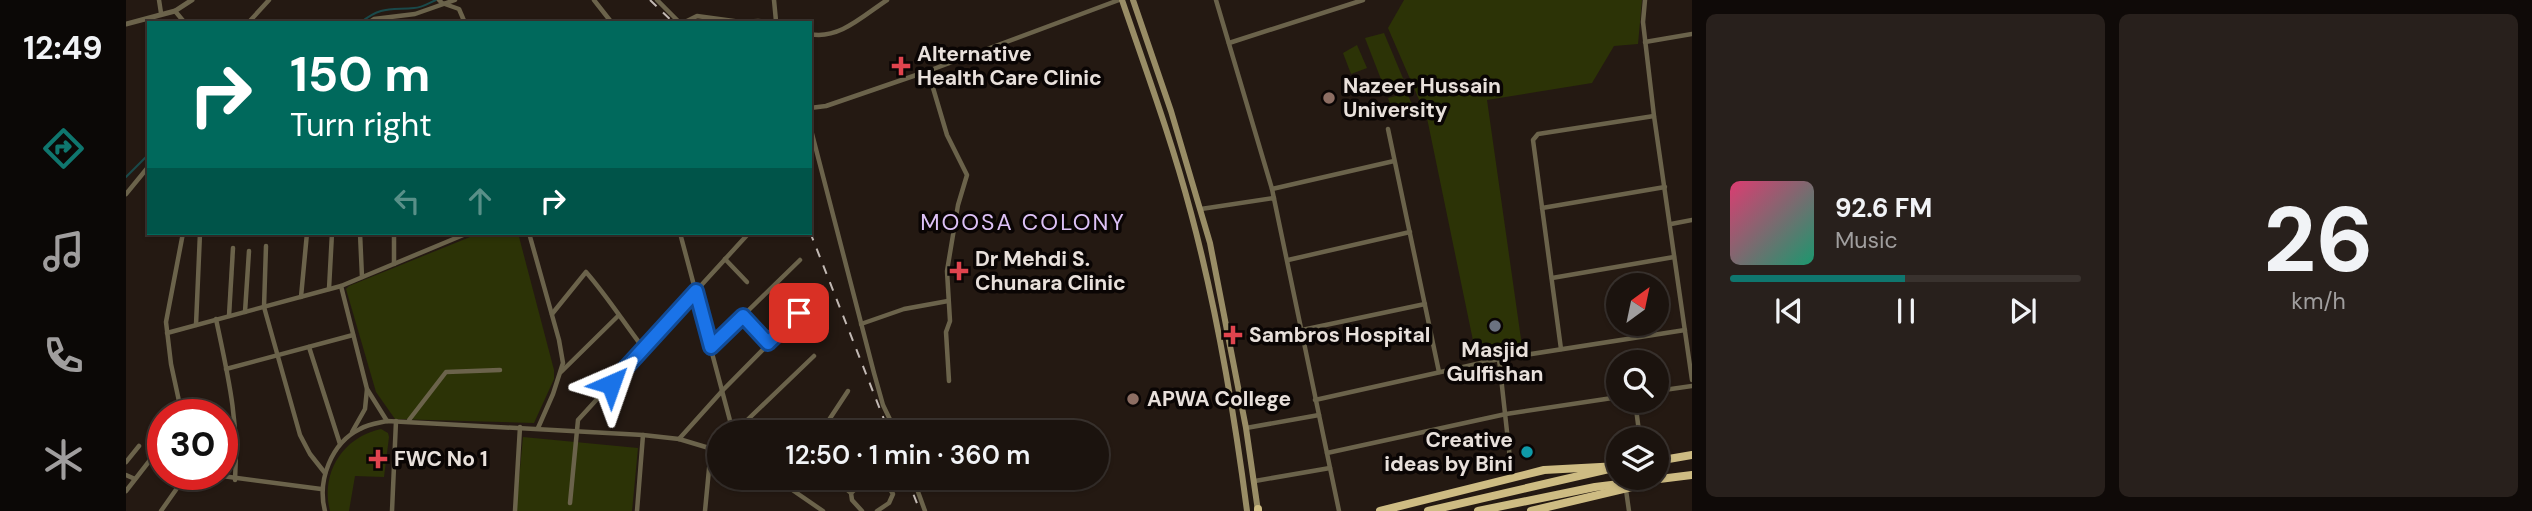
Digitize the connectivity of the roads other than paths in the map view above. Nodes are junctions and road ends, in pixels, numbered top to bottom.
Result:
1 (159, 0) edge
2 (192, 0) edge
3 (269, 0) edge
4 (456, 0) edge
5 (594, 0) edge
6 (657, 0) edge
7 (774, 0) edge
8 (887, 0) edge
9 (1120, 0) edge
10 (1133, 0) edge
11 (1216, 0) edge
12 (1363, 0) edge
13 (1645, 0) edge
14 (440, 2) edge
15 (448, 4) junction
16 (175, 11) junction
17 (161, 13) junction
18 (183, 21) edge
19 (250, 21) edge
20 (371, 21) edge
21 (464, 21) edge
22 (610, 21) edge
23 (679, 21) edge
24 (686, 21) edge
25 (734, 21) edge
26 (777, 21) edge
27 (126, 24) edge
28 (812, 34) edge
29 (1692, 34) edge
30 (1645, 42) junction
31 (1229, 43) junction
32 (928, 71) junction
33 (812, 108) edge
34 (1654, 116) junction
35 (1388, 129) dead end
36 (812, 134) edge
37 (1394, 161) junction
38 (147, 168) edge
39 (1665, 187) junction
40 (1272, 189) junction
41 (126, 194) edge
42 (1274, 198) junction
43 (1542, 208) junction
44 (1201, 209) junction
45 (1692, 220) edge
46 (1671, 224) junction
47 (1410, 232) junction
48 (183, 235) edge
49 (200, 235) edge
50 (309, 235) edge
51 (332, 235) edge
52 (360, 235) edge
53 (394, 235) edge
54 (463, 235) edge
55 (530, 235) edge
56 (681, 235) edge
57 (748, 235) edge
58 (266, 246) dead end
59 (233, 248) dead end
60 (249, 251) dead end
61 (1674, 257) junction
62 (725, 259) junction
63 (800, 260) dead end
64 (1288, 260) junction
65 (394, 264) junction
66 (362, 277) junction
67 (1552, 278) junction
68 (747, 282) dead end
69 (341, 286) junction
70 (329, 289) junction
71 (696, 291) junction
72 (301, 297) junction
73 (814, 298) dead end
74 (948, 301) junction
75 (1425, 304) junction
76 (264, 307) junction
77 (245, 312) junction
78 (551, 314) junction
79 (229, 316) junction
80 (618, 316) junction
81 (743, 316) junction
82 (216, 319) junction
83 (861, 324) junction
84 (196, 325) junction
85 (1302, 330) junction
86 (1685, 330) junction
87 (167, 333) junction
88 (353, 335) junction
89 (768, 343) junction
90 (310, 347) junction
91 (711, 347) junction
92 (644, 349) junction
93 (1562, 349) junction
94 (278, 356) junction
95 (814, 356) dead end
96 (1499, 359) junction
97 (226, 369) junction
98 (499, 370) dead end
99 (1439, 372) junction
100 (560, 373) junction
101 (949, 382) dead end
102 (1692, 383) edge
103 (1669, 388) edge
104 (367, 389) junction
105 (723, 390) junction
106 (848, 391) dead end
107 (179, 399) edge
108 (232, 399) edge
109 (1606, 399) edge
110 (1315, 400) junction
111 (1506, 414) junction
112 (1319, 415) junction
113 (730, 420) edge
114 (747, 420) edge
115 (829, 420) edge
116 (890, 420) edge
117 (387, 421) junction
118 (396, 421) junction
119 (408, 421) junction
120 (520, 427) junction
121 (538, 428) junction
122 (1246, 428) junction
123 (577, 430) junction
124 (643, 435) junction
125 (349, 436) junction
126 (679, 439) junction
127 (341, 444) junction
128 (139, 446) dead end
129 (707, 447) edge
130 (1328, 453) junction
131 (1692, 455) edge
132 (1669, 459) edge
133 (126, 462) edge
134 (147, 464) edge
135 (1606, 466) edge
136 (1330, 468) junction
137 (1606, 469) edge
138 (326, 474) junction
139 (126, 475) edge
140 (1692, 475) edge
141 (1513, 477) junction
142 (1669, 478) edge
143 (135, 479) junction
144 (238, 480) edge
145 (1255, 481) junction
146 (1606, 486) edge
147 (321, 489) junction
148 (176, 490) edge
149 (707, 490) edge
150 (793, 490) edge
151 (847, 490) edge
152 (854, 490) edge
153 (890, 490) edge
154 (917, 490) edge
155 (1626, 490) joint
156 (126, 491) edge
157 (851, 493) junction
158 (168, 502) junction
159 (570, 503) dead end
160 (1258, 510) edge
161 (161, 511) edge
162 (169, 511) edge
163 (325, 511) edge
164 (392, 511) edge
165 (514, 511) edge
166 (637, 511) edge
167 (705, 511) edge
168 (823, 511) edge
169 (862, 511) edge
170 (877, 511) edge
171 (925, 511) edge
172 (1247, 511) edge
173 (1339, 511) edge
174 (1380, 511) edge
175 (1428, 511) edge
176 (1478, 511) edge
177 (1531, 511) edge
178 (1629, 511) edge

1 - 17 street
2 - 16 street
3 - 19 street
4 - 15 street
5 - 22 street
6 - 23 street
7 - 26 street
8 - 28 street
9 - 32 street
9 - 172 main road
10 - 44 main road
11 - 31 street
12 - 31 street
13 - 30 street
14 - 15 street
15 - 20 street
15 - 21 street
16 - 17 street
16 - 18 street
17 - 27 street
24 - 25 street
29 - 30 street
30 - 34 street
31 - 40 street
32 - 33 street
32 - 74 street
34 - 39 street
34 - 43 street
35 - 37 street
36 - 83 street
37 - 40 street
37 - 47 street
38 - 41 street
39 - 43 street
39 - 46 street
40 - 42 street
42 - 44 street
42 - 64 street
43 - 67 street
44 - 122 main road
45 - 46 street
46 - 61 street
47 - 64 street
47 - 75 street
48 - 87 street
49 - 84 street
50 - 72 street
51 - 70 street
52 - 66 street
53 - 65 street
54 - 65 street
55 - 78 street
56 - 71 street
57 - 62 street
58 - 76 street
59 - 79 street
60 - 77 street
61 - 67 street
61 - 86 street
62 - 68 street
62 - 71 street
63 - 81 street
64 - 85 street
65 - 66 street
66 - 69 street
67 - 93 street
69 - 70 street
69 - 88 street
70 - 72 street
71 - 91 street
71 - 92 street
72 - 76 street
73 - 89 street
74 - 83 street
74 - 101 street
75 - 85 street
75 - 99 street
76 - 77 street
76 - 94 street
77 - 79 street
78 - 80 street
78 - 100 street
79 - 82 street
80 - 92 street
80 - 100 street
81 - 89 street
81 - 91 street
82 - 84 street
82 - 97 street
83 - 116 street
84 - 87 street
85 - 110 street
86 - 93 street
86 - 102 street
87 - 107 street
88 - 90 street
88 - 104 street
89 - 105 street
90 - 94 street
90 - 127 street
91 - 105 street
92 - 123 street
93 - 96 street
94 - 97 street
94 - 138 street
95 - 114 street
96 - 99 street
96 - 111 street
97 - 108 street
98 - 119 street
99 - 110 street
100 - 121 street
102 - 103 street
104 - 117 street
104 - 125 street
105 - 113 street
105 - 126 street
106 - 115 street
109 - 111 street
110 - 112 street
111 - 130 street
111 - 141 street
112 - 122 street
112 - 130 street
117 - 118 street
117 - 125 street
118 - 119 street
118 - 164 street
119 - 120 street
120 - 121 street
120 - 165 street
121 - 123 street
122 - 145 main road
123 - 124 street
123 - 159 street
124 - 126 street
124 - 166 street
125 - 127 street
126 - 129 street
127 - 138 street
128 - 133 street
130 - 136 street
131 - 132 highway
134 - 143 street
135 - 141 highway
136 - 145 street
136 - 173 street
137 - 175 highway
138 - 147 street
139 - 143 street
140 - 142 highway
141 - 174 highway
143 - 156 street
144 - 147 street
145 - 160 main road
146 - 176 highway
147 - 163 street
148 - 158 street
149 - 167 street
150 - 168 street
151 - 157 street
152 - 157 street
153 - 170 street
154 - 171 street
155 - 177 highway
155 - 178 street
157 - 169 street
158 - 161 street
158 - 162 street

